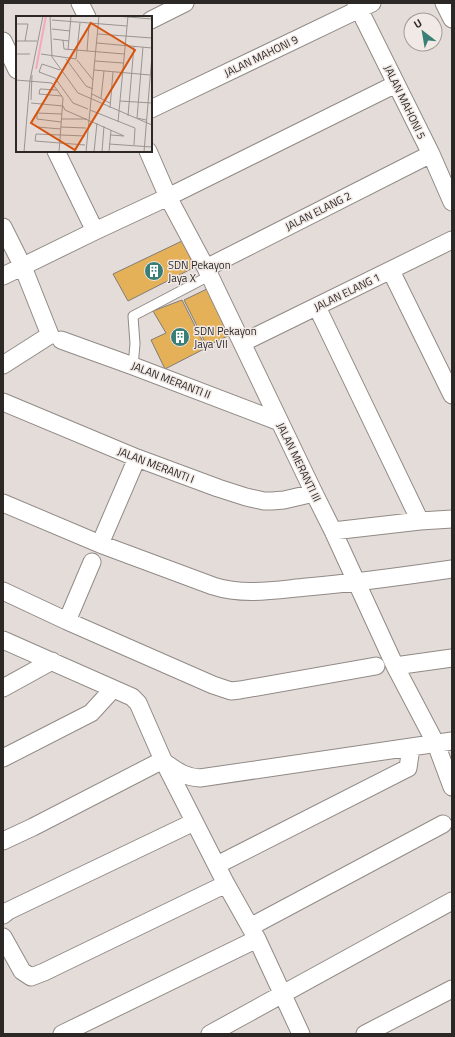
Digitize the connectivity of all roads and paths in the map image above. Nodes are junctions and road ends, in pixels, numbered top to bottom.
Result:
1 (80, 3) edge
2 (184, 3) edge
3 (444, 3) edge
4 (362, 5) edge
5 (86, 16) edge
6 (152, 19) edge
7 (452, 19) edge
8 (3, 41) edge
9 (16, 68) edge
10 (396, 84) junction
11 (152, 109) edge
12 (56, 152) edge
13 (148, 152) edge
14 (431, 154) junction
15 (168, 197) junction
16 (452, 202) edge
17 (3, 227) edge
18 (95, 231) junction
19 (452, 240) edge
20 (23, 267) junction
21 (391, 271) junction
22 (208, 272) junction
23 (3, 276) edge
24 (317, 307) junction
25 (61, 340) dead end
26 (242, 343) junction
27 (3, 365) edge
28 (133, 366) junction
29 (452, 395) edge
30 (3, 402) edge
31 (280, 422) junction
32 (137, 458) junction
33 (314, 493) junction
34 (3, 503) edge
35 (452, 519) edge
36 (420, 521) junction
37 (333, 531) junction
38 (100, 544) junction
39 (92, 562) dead end
40 (452, 569) edge
41 (356, 582) junction
42 (3, 591) edge
43 (67, 621) junction
44 (3, 640) edge
45 (452, 658) edge
46 (52, 661) junction
47 (376, 666) dead end
48 (395, 666) junction
49 (3, 688) edge
50 (113, 689) junction
51 (444, 743) edge
52 (411, 748) junction
53 (3, 758) edge
54 (162, 760) junction
55 (452, 787) edge
56 (194, 822) junction
57 (443, 824) dead end
58 (3, 841) edge
59 (216, 865) junction
60 (226, 884) junction
61 (452, 901) edge
62 (3, 915) edge
63 (253, 933) junction
64 (3, 937) edge
65 (452, 989) edge
66 (283, 994) junction
67 (376, 1032) edge
68 (62, 1034) edge
69 (210, 1034) edge
70 (300, 1034) edge

1 - 5 street
2 - 6 street
3 - 7 street
4 - 10 street, JALAN MAHONI 5
4 - 11 street, JALAN MAHONI 9
8 - 9 street
10 - 14 street, JALAN MAHONI 5
10 - 15 street
12 - 18 street
13 - 15 street, JALAN MERANTI III
14 - 16 street, JALAN MAHONI 5
14 - 22 street, JALAN ELANG 2
15 - 18 street
15 - 22 street, JALAN MERANTI III
17 - 20 street
18 - 20 street
19 - 21 street, JALAN ELANG 1
20 - 23 street
20 - 27 street
21 - 24 street, JALAN ELANG 1
21 - 29 street
22 - 26 street, JALAN MERANTI III
22 - 28 lane
24 - 26 street, JALAN ELANG 1
24 - 36 street
25 - 28 street, JALAN MERANTI II
26 - 31 street, JALAN MERANTI III
28 - 31 street, JALAN MERANTI II
30 - 32 street, JALAN MERANTI I
31 - 33 street, JALAN MERANTI III
32 - 33 street, JALAN MERANTI I
32 - 38 street
33 - 37 street, JALAN MERANTI III
34 - 38 street
35 - 36 street
36 - 37 street
37 - 41 street, JALAN MERANTI III
38 - 41 street
39 - 43 street
40 - 41 street
41 - 48 street, JALAN MERANTI III
42 - 43 street
43 - 47 street
44 - 46 street
45 - 48 street
46 - 49 street
46 - 50 street
48 - 51 street, JALAN MERANTI III
50 - 53 street
50 - 54 street
51 - 52 street
51 - 55 street, JALAN MERANTI III
52 - 54 street
52 - 59 street
54 - 56 street
54 - 58 street
56 - 59 street
56 - 62 street
57 - 63 street
59 - 60 street
60 - 63 street
60 - 64 street
61 - 66 street
63 - 66 street
63 - 68 street
65 - 67 street
66 - 69 street
66 - 70 street

